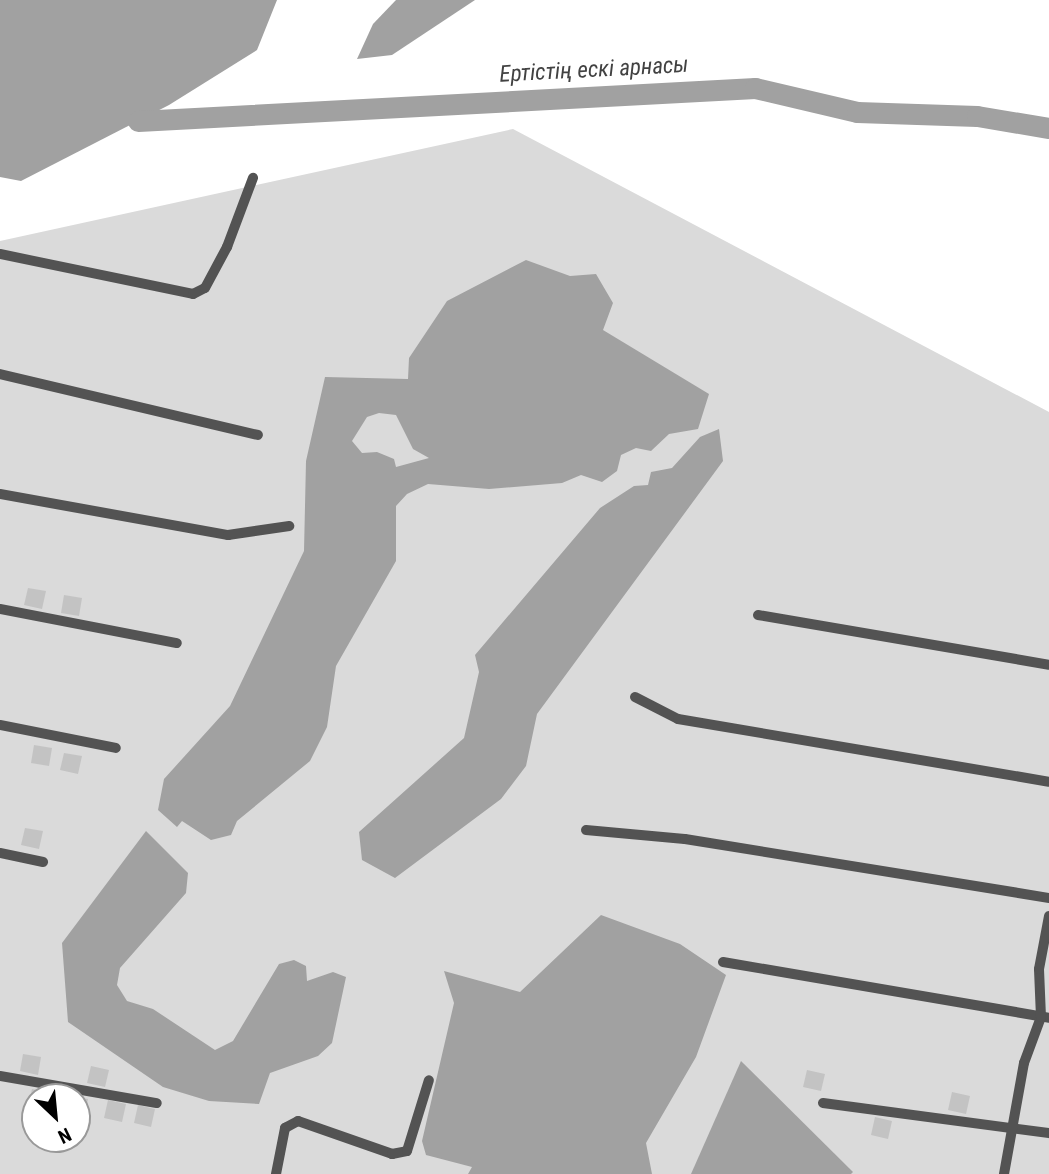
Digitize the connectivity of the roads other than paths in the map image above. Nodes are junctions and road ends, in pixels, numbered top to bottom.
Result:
1 (253, 178) dead end
2 (0, 254) edge
3 (0, 374) edge
4 (258, 435) dead end
5 (0, 494) edge
6 (289, 526) dead end
7 (0, 610) edge
8 (758, 615) dead end
9 (177, 643) dead end
10 (1049, 665) edge
11 (635, 697) dead end
12 (0, 725) edge
13 (116, 748) dead end
14 (1049, 782) edge
15 (586, 830) dead end
16 (0, 853) edge
17 (43, 862) dead end
18 (1049, 898) edge
19 (1049, 916) edge
20 (723, 962) dead end
21 (1045, 1018) edge
22 (0, 1076) edge
23 (429, 1080) dead end
24 (157, 1102) dead end
25 (823, 1103) dead end
26 (1010, 1129) junction
27 (1049, 1133) edge
28 (276, 1174) edge
29 (1004, 1174) edge

1 - 2 street
3 - 4 street
5 - 6 street
7 - 9 street
8 - 10 street
11 - 14 street
12 - 13 street
15 - 18 street
16 - 17 street
19 - 21 street
20 - 21 street
21 - 26 street
22 - 24 street
23 - 28 street
25 - 26 street
26 - 27 street
26 - 29 street

